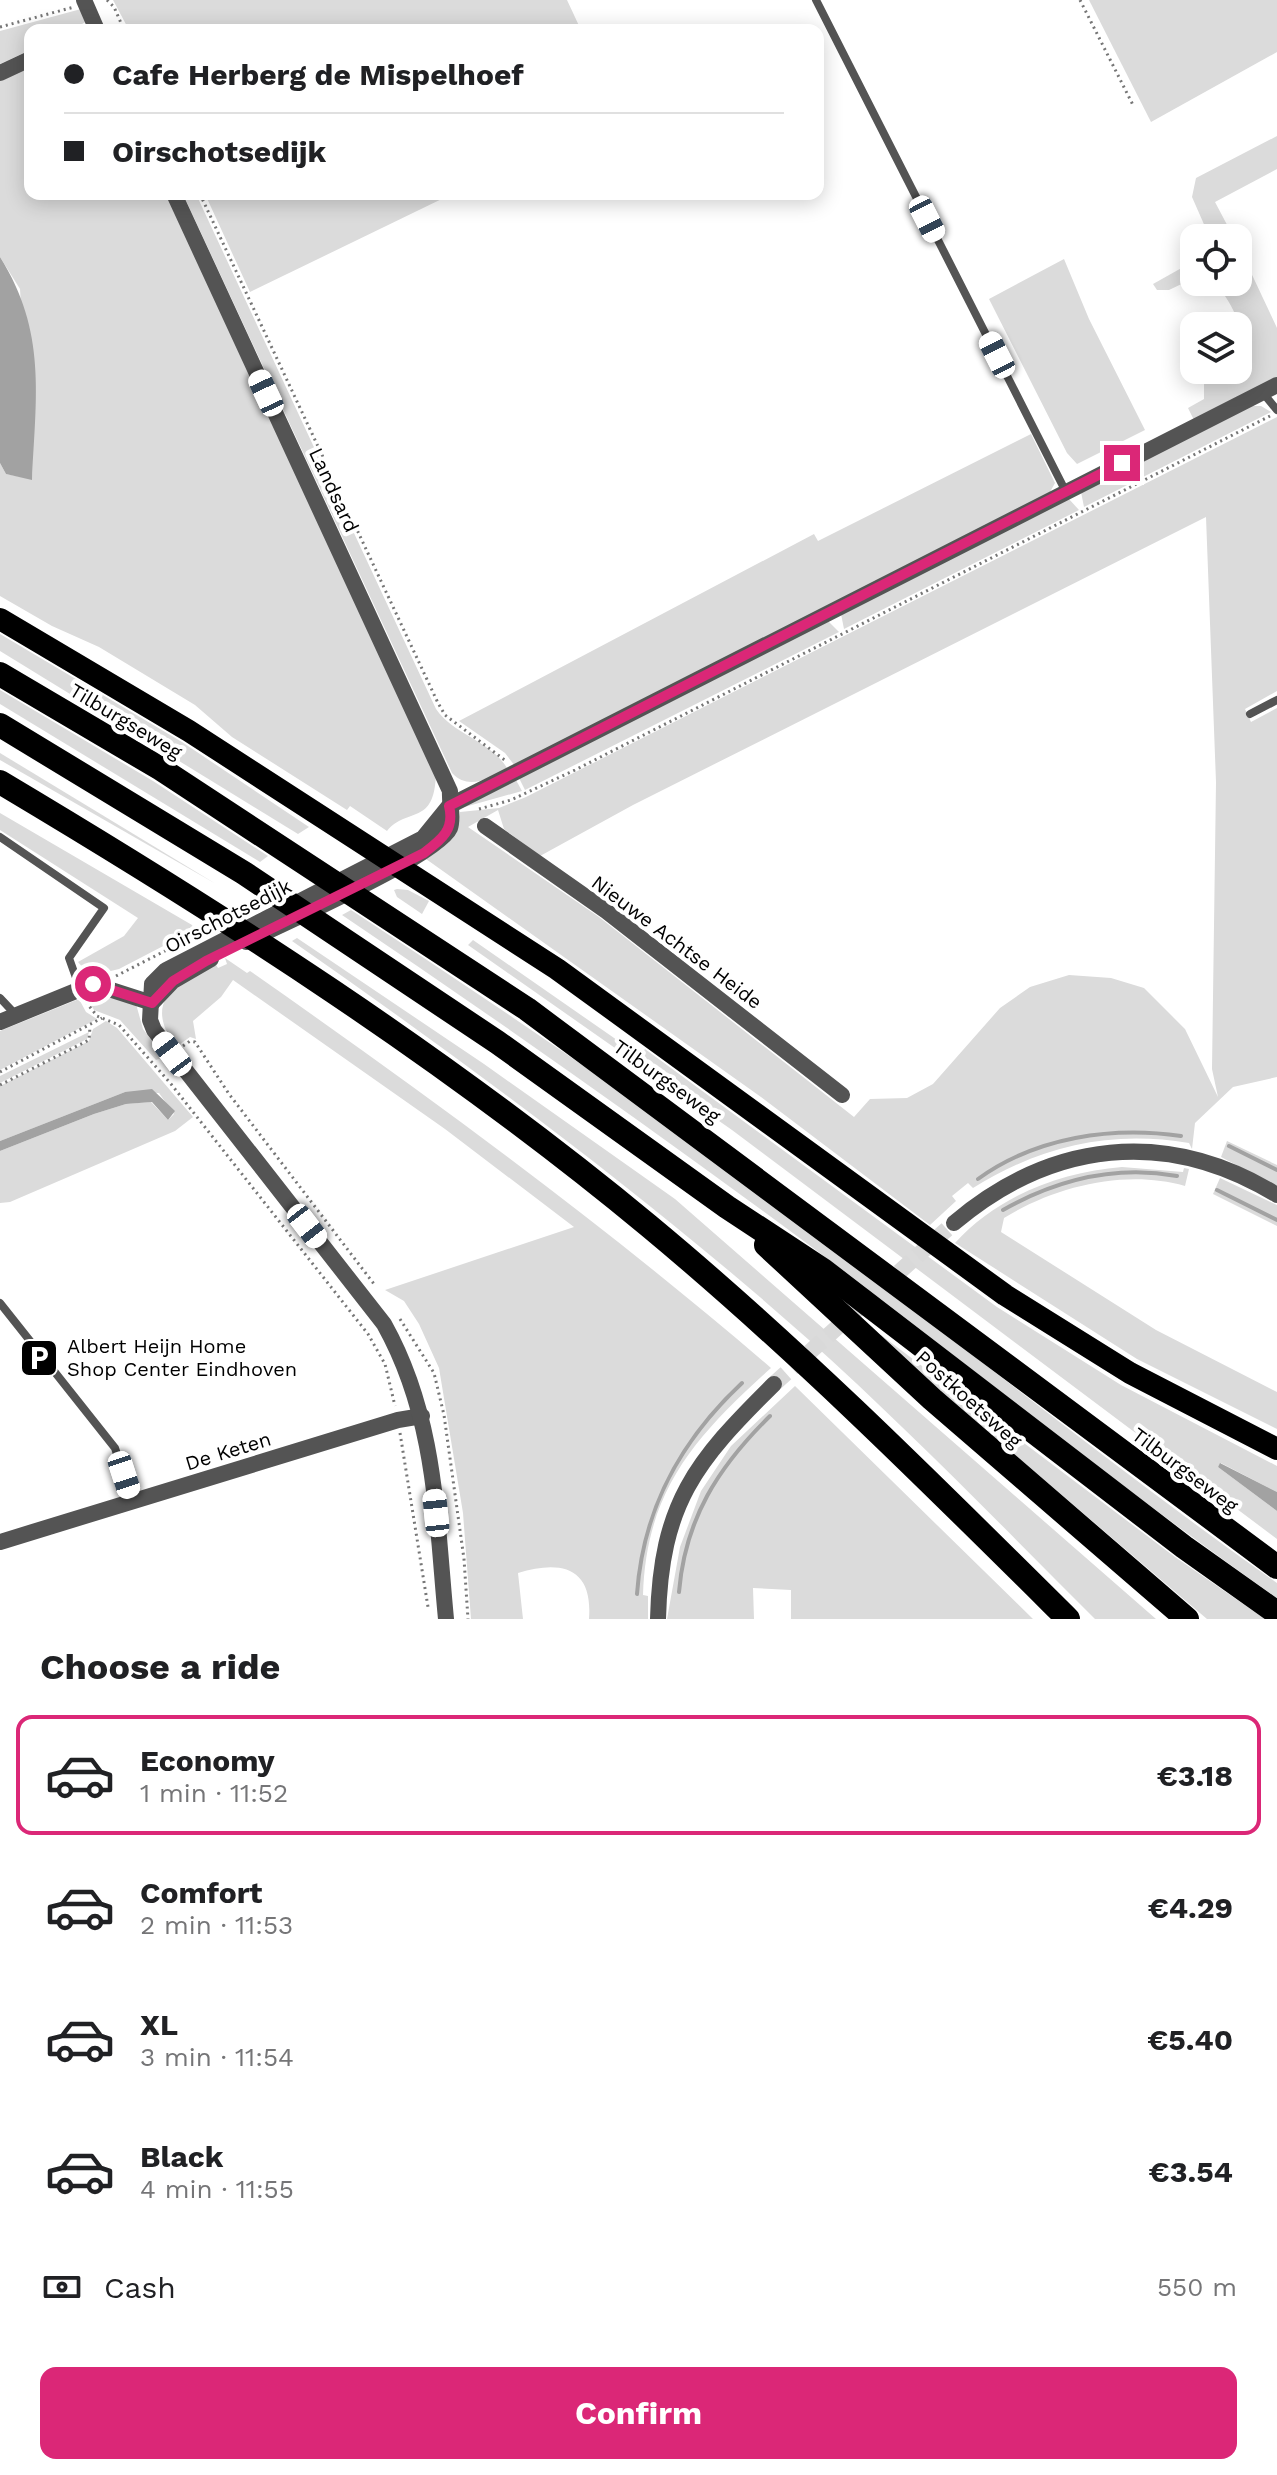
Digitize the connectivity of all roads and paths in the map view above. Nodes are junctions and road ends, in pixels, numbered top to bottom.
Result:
1 (107, 0) edge
2 (816, 0) edge
3 (1080, 0) edge
4 (84, 1) edge
5 (94, 24) edge
6 (121, 24) edge
7 (0, 27) edge
8 (24, 62) edge
9 (0, 73) edge
10 (1134, 107) dead end
11 (177, 200) edge
12 (203, 200) edge
13 (1270, 389) edge
14 (1277, 411) edge
15 (1066, 492) junction
16 (0, 619) edge
17 (0, 674) edge
18 (1277, 700) edge
19 (1250, 714) dead end
20 (0, 725) edge
21 (514, 773) junction
22 (0, 782) edge
23 (449, 806) junction
24 (485, 826) dead end
25 (0, 837) edge
26 (87, 987) junction
27 (0, 998) edge
28 (152, 1003) junction
29 (17, 1015) junction
30 (102, 1017) junction
31 (0, 1022) edge
32 (90, 1027) junction
33 (0, 1072) edge
34 (0, 1085) edge
35 (842, 1095) dead end
36 (1277, 1195) edge
37 (727, 1207) junction
38 (954, 1223) tunnel mouth
39 (0, 1303) edge
40 (774, 1384) tunnel mouth
41 (422, 1416) junction
42 (398, 1420) junction
43 (1277, 1449) edge
44 (132, 1501) junction
45 (0, 1542) edge
46 (1277, 1567) edge
47 (429, 1613) dead end
48 (1277, 1613) edge
49 (446, 1619) edge
50 (658, 1619) edge
51 (1068, 1619) edge
52 (1187, 1619) edge

1 - 6 path
2 - 15 lane
3 - 10 path
4 - 5 street
4 - 7 path
8 - 9 street
11 - 23 street, Landsard
12 - 21 path, Landsard
13 - 14 lane
13 - 15 street
14 - 23 path
15 - 21 street
16 - 43 highway, Tilburgseweg
17 - 46 highway, Tilburgseweg
18 - 19 lane
20 - 37 highway
21 - 23 street
22 - 51 highway
23 - 28 street, Oirschotsedijk
24 - 35 street, Nieuwe Achtse Heide
25 - 26 lane
26 - 28 street
26 - 29 street
26 - 30 path
27 - 29 lane
28 - 41 street
29 - 31 street
30 - 32 path
30 - 42 path
32 - 33 path
32 - 34 path
36 - 38 street
37 - 48 highway
37 - 52 highway, Postkoetsweg
39 - 44 lane
40 - 50 street
41 - 42 street, De Keten
41 - 49 street
42 - 44 street, De Keten
42 - 47 path
44 - 45 street, De Keten

